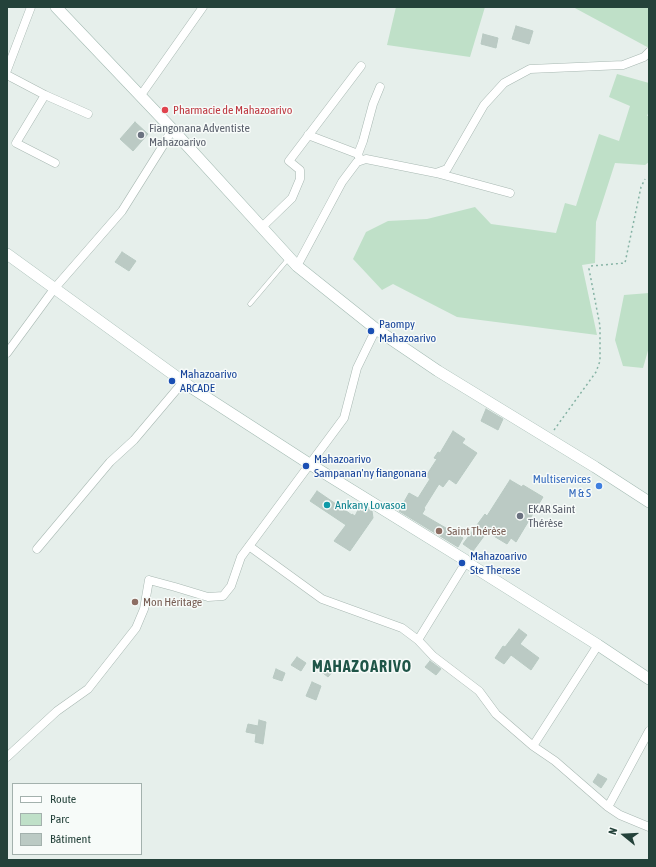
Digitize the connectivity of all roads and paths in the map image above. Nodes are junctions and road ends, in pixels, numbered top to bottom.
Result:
1 (31, 7) edge
2 (56, 7) edge
3 (203, 7) edge
4 (647, 57) edge
5 (9, 58) edge
6 (361, 66) dead end
7 (7, 70) edge
8 (7, 75) edge
9 (380, 87) dead end
10 (45, 95) junction
11 (140, 95) junction
12 (88, 114) dead end
13 (172, 129) junction
14 (308, 135) junction
15 (359, 158) junction
16 (55, 163) dead end
17 (436, 173) junction
18 (645, 179) dead end
19 (510, 193) dead end
20 (262, 227) junction
21 (7, 254) edge
22 (294, 262) junction
23 (54, 289) junction
24 (250, 304) dead end
25 (376, 329) junction
26 (7, 353) edge
27 (183, 382) junction
28 (548, 438) junction
29 (310, 464) junction
30 (649, 502) edge
31 (249, 546) junction
32 (36, 549) dead end
33 (466, 562) junction
34 (418, 640) junction
35 (598, 645) junction
36 (649, 679) edge
37 (649, 731) edge
38 (533, 746) junction
39 (7, 757) edge
40 (608, 807) junction
41 (649, 827) edge

1 - 5 street
2 - 11 main road
3 - 11 street
4 - 17 street
5 - 7 street
6 - 14 street
8 - 10 street
9 - 15 street
10 - 12 street
10 - 16 street
11 - 13 main road
13 - 20 main road
13 - 23 street
14 - 15 street
14 - 20 street
15 - 17 street
15 - 22 street
17 - 19 street
18 - 28 path
20 - 22 main road
21 - 23 main road
22 - 24 lane
22 - 25 main road
23 - 26 street
23 - 27 main road
25 - 28 main road
25 - 29 street
27 - 29 main road
27 - 32 street
28 - 30 main road
29 - 31 street
29 - 33 main road
31 - 34 street
31 - 39 street
33 - 34 street
33 - 35 main road
34 - 38 street
35 - 36 main road
35 - 38 street
37 - 40 street
38 - 40 street
40 - 41 street

